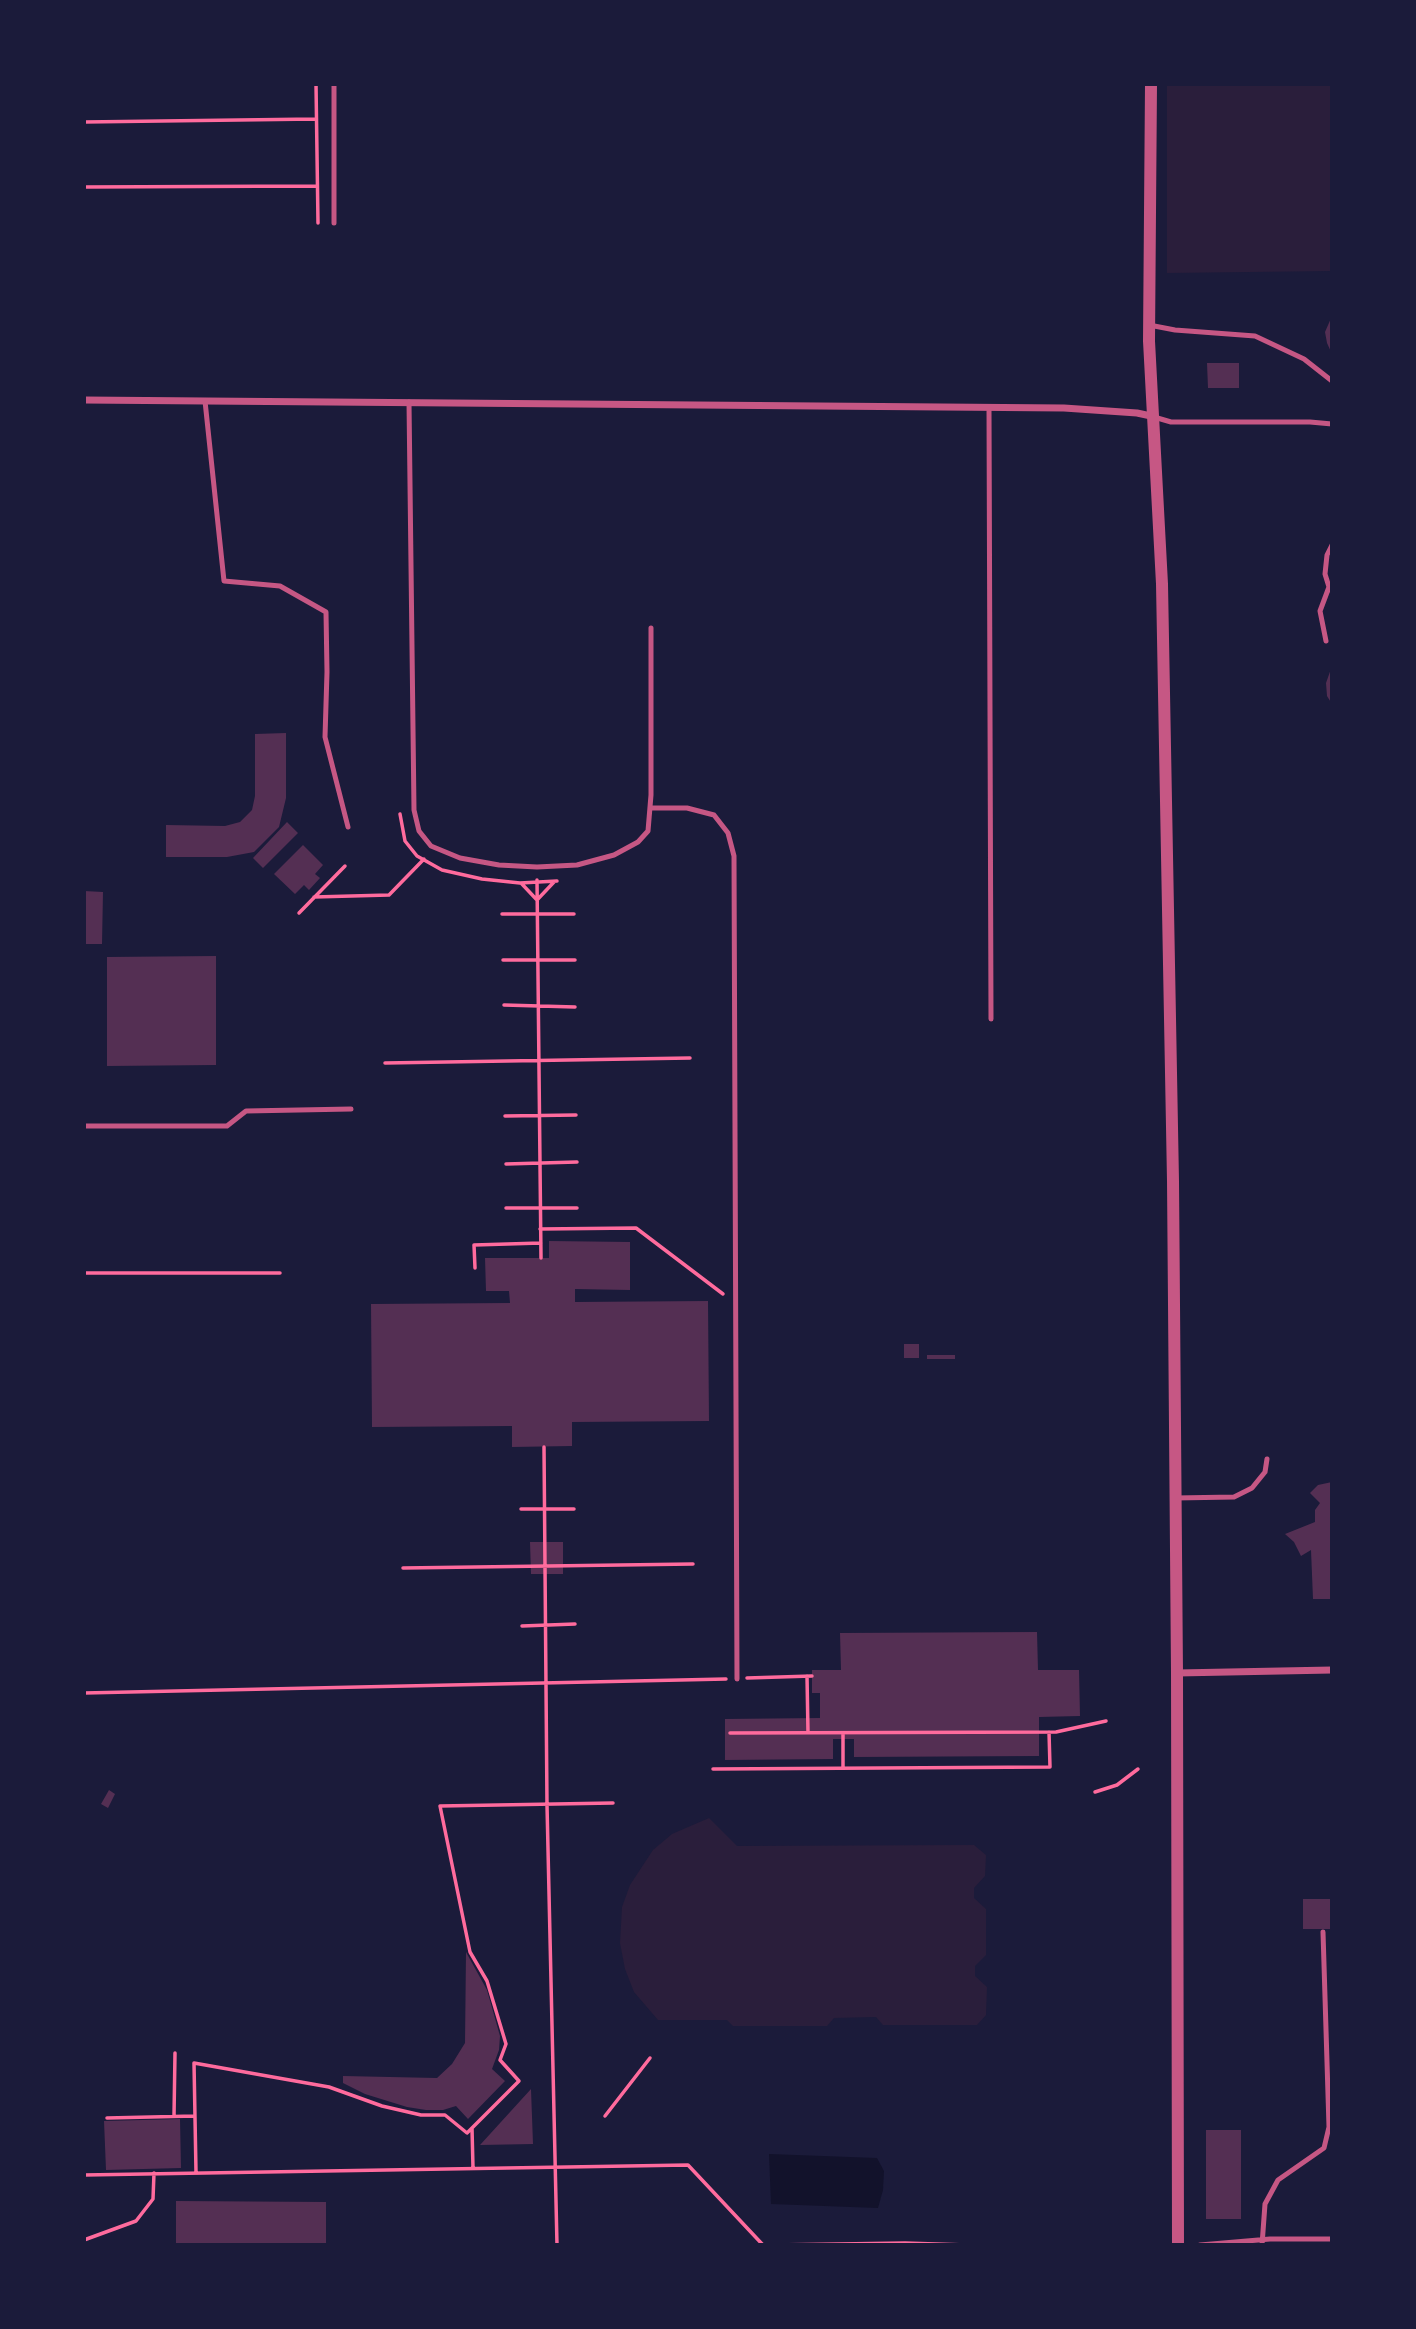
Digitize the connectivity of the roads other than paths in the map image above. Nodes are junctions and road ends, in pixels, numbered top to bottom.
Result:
1 (334, 84) edge
2 (1151, 84) edge
3 (334, 223) dead end
4 (1149, 325) junction
5 (1332, 381) edge
6 (84, 400) edge
7 (205, 401) junction
8 (409, 402) junction
9 (989, 407) junction
10 (1151, 416) junction
11 (1332, 424) edge
12 (1332, 545) edge
13 (1331, 589) edge
14 (651, 628) dead end
15 (1326, 641) dead end
16 (650, 808) junction
17 (348, 827) dead end
18 (990, 1019) dead end
19 (351, 1109) dead end
20 (84, 1126) edge
21 (1267, 1459) dead end
22 (1175, 1498) junction
23 (1332, 1670) edge
24 (1177, 1673) junction
25 (737, 1679) road end
26 (1323, 1932) dead end
27 (1324, 2148) junction
28 (1332, 2148) edge
29 (1332, 2239) edge
30 (1262, 2242) edge
31 (1178, 2245) edge
32 (1200, 2245) edge

1 - 3 lane
2 - 4 street
4 - 5 lane
4 - 10 street
6 - 7 street
7 - 8 street
7 - 17 lane
8 - 9 street
8 - 16 lane
9 - 10 street
9 - 18 lane
10 - 11 lane
10 - 22 street
12 - 13 lane
13 - 15 lane
14 - 16 lane
16 - 25 lane
19 - 20 lane
21 - 22 lane
22 - 24 street
23 - 24 street
24 - 31 street
26 - 27 lane
27 - 28 lane
27 - 30 lane
29 - 30 lane
30 - 32 lane

